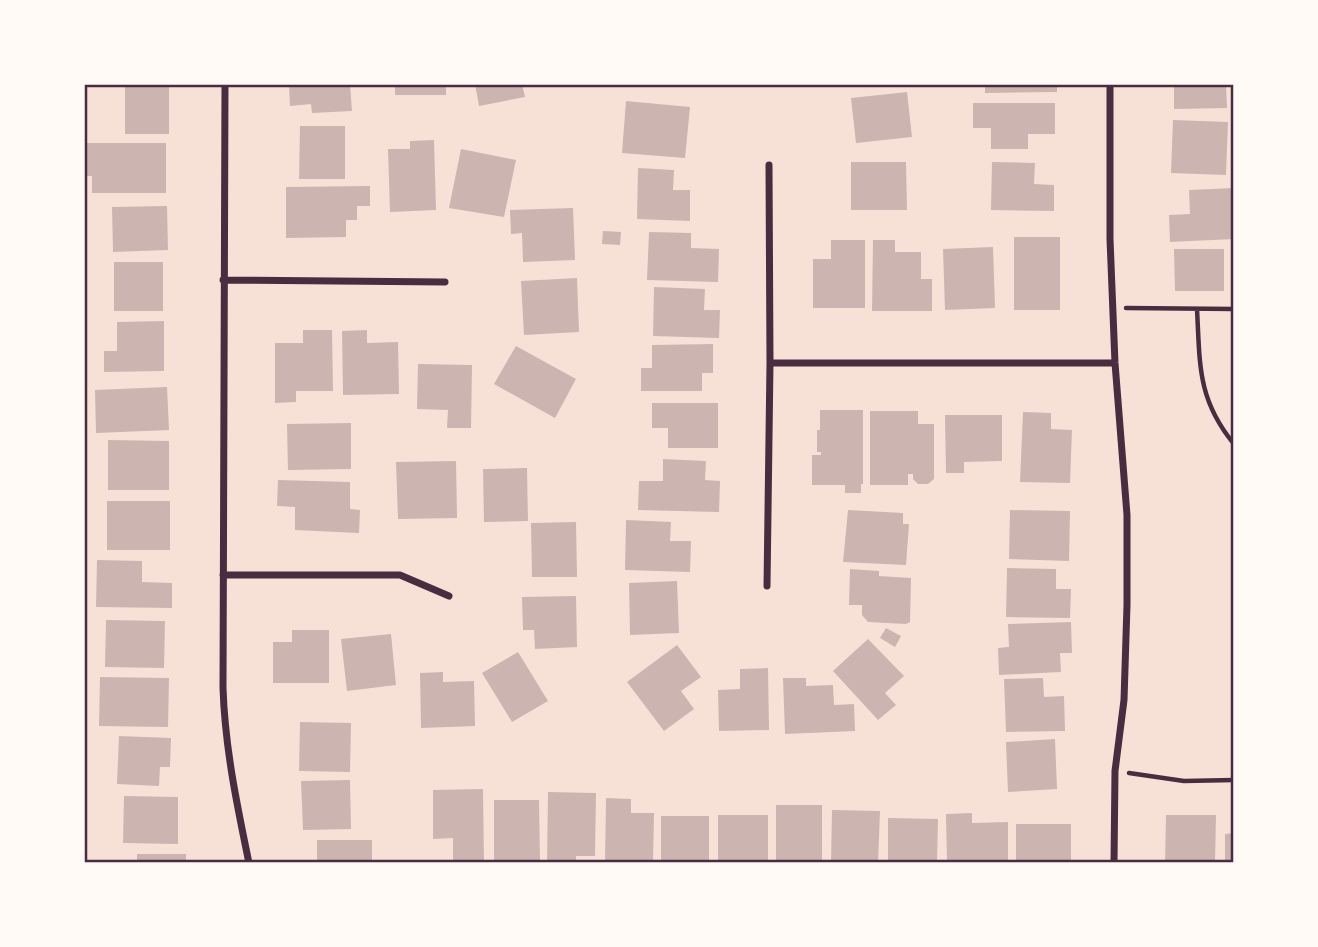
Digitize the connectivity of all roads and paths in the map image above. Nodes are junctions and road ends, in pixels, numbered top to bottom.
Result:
1 (225, 84) edge
2 (1110, 84) edge
3 (769, 165) dead end
4 (223, 280) junction
5 (445, 282) dead end
6 (1112, 308) junction
7 (1197, 309) junction
8 (1234, 309) edge
9 (770, 363) junction
10 (1115, 363) junction
11 (1234, 444) edge
12 (223, 575) junction
13 (767, 586) dead end
14 (449, 596) dead end
15 (1115, 771) junction
16 (1234, 780) edge
17 (248, 863) edge
18 (1114, 863) edge

1 - 4 street
2 - 6 street
3 - 9 street
4 - 5 street
4 - 12 street
6 - 7 path
6 - 10 street
7 - 8 path
7 - 11 path
9 - 10 street
9 - 13 street
10 - 15 street
12 - 14 street
12 - 17 street
15 - 16 path
15 - 18 street

